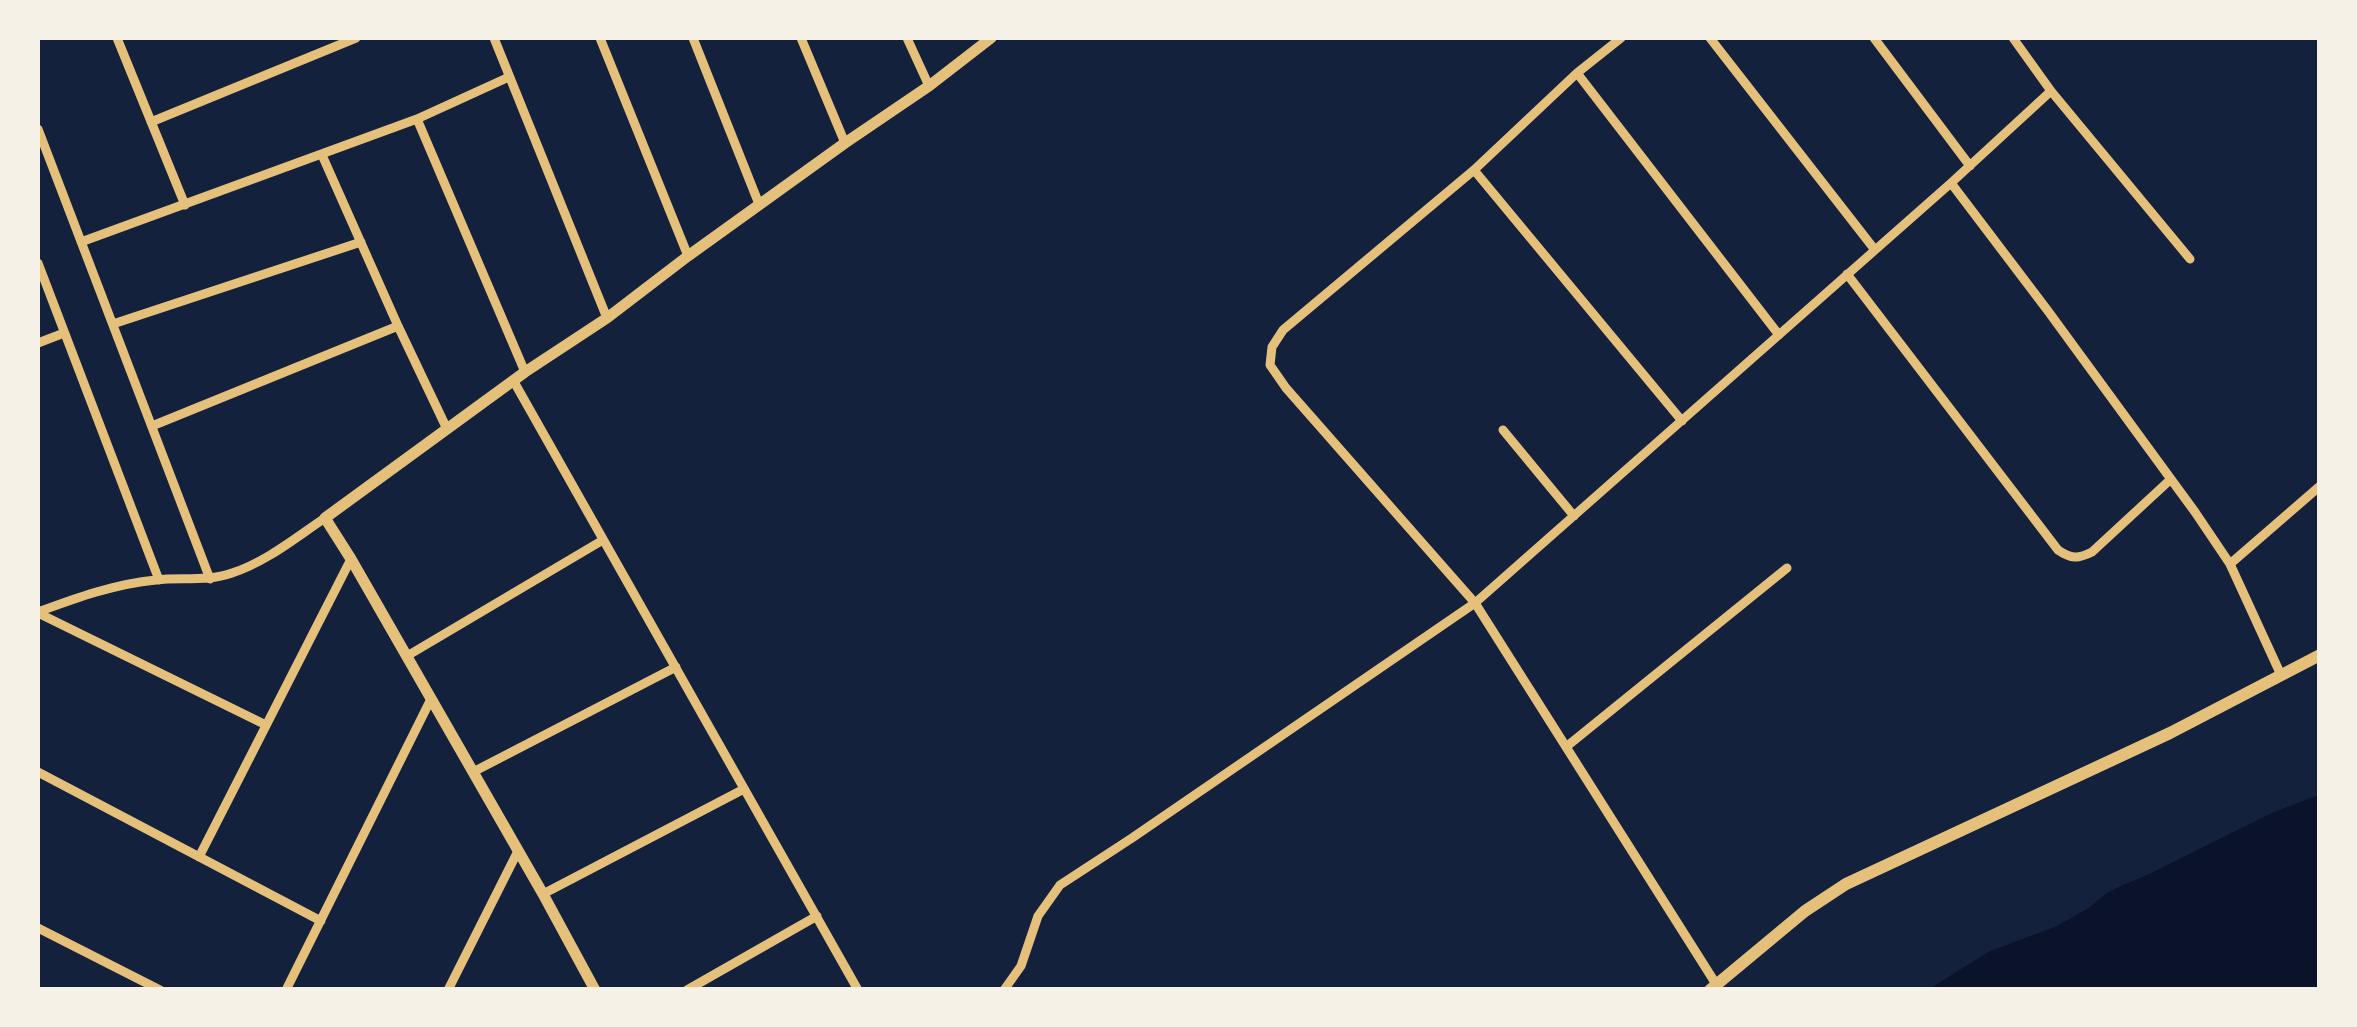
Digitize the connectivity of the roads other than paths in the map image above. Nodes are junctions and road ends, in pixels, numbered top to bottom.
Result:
1 (117, 38) edge
2 (356, 38) edge
3 (494, 38) edge
4 (600, 38) edge
5 (693, 38) edge
6 (801, 38) edge
7 (907, 38) edge
8 (991, 38) edge
9 (1621, 38) edge
10 (1710, 38) edge
11 (1874, 38) edge
12 (2013, 38) edge
13 (1577, 73) junction
14 (510, 77) junction
15 (929, 86) junction
16 (2051, 91) junction
17 (417, 118) junction
18 (151, 122) junction
19 (38, 129) edge
20 (845, 143) junction
21 (322, 155) junction
22 (1970, 166) junction
23 (1474, 170) junction
24 (1951, 183) junction
25 (760, 204) junction
26 (186, 205) junction
27 (82, 242) junction
28 (361, 242) junction
29 (1875, 250) junction
30 (688, 256) junction
31 (2190, 259) dead end
32 (38, 263) edge
33 (1847, 274) junction
34 (607, 318) junction
35 (113, 324) junction
36 (398, 326) junction
37 (64, 333) junction
38 (1779, 335) junction
39 (38, 344) edge
40 (525, 372) junction
41 (513, 380) junction
42 (1682, 421) junction
43 (152, 426) junction
44 (447, 429) junction
45 (1503, 430) dead end
46 (2172, 479) junction
47 (2320, 486) edge
48 (1574, 516) junction
49 (324, 518) junction
50 (604, 540) junction
51 (352, 560) junction
52 (2230, 564) junction
53 (1787, 568) dead end
54 (210, 579) junction
55 (159, 580) junction
56 (1476, 603) junction
57 (38, 613) edge
58 (2320, 655) edge
59 (406, 656) junction
60 (676, 667) junction
61 (2281, 675) junction
62 (431, 699) junction
63 (266, 725) junction
64 (1566, 747) junction
65 (38, 772) edge
66 (473, 772) junction
67 (744, 789) junction
68 (518, 851) junction
69 (199, 857) junction
70 (543, 894) junction
71 (816, 916) junction
72 (320, 921) junction
73 (38, 928) edge
74 (133, 976) junction
75 (1713, 987) edge
76 (126, 990) edge
77 (160, 990) edge
78 (286, 990) edge
79 (448, 990) edge
80 (595, 990) edge
81 (688, 990) edge
82 (858, 990) edge
83 (1004, 990) edge

1 - 18 street
2 - 18 street
3 - 14 street
4 - 30 street
5 - 25 street
6 - 20 street
7 - 15 street
8 - 15 street
9 - 13 street
10 - 29 street
11 - 22 street
12 - 16 street
13 - 23 street
13 - 38 street
14 - 17 street
14 - 34 street
15 - 20 street
16 - 22 street
16 - 31 street
17 - 21 street
17 - 40 street
18 - 26 street
19 - 27 street
20 - 25 street
21 - 26 street
21 - 28 street
22 - 24 street
23 - 42 street
23 - 56 street
24 - 29 street
24 - 46 street
25 - 30 street
26 - 27 street
27 - 35 street
28 - 35 street
28 - 36 street
29 - 33 street
30 - 34 street
32 - 37 street
33 - 38 street
33 - 46 street
34 - 40 street
35 - 43 street
36 - 43 street
36 - 44 street
37 - 39 street
37 - 55 street
38 - 42 street
40 - 41 street
41 - 44 street
41 - 50 street
42 - 48 street
43 - 54 street
44 - 49 street
45 - 48 street
46 - 52 street
47 - 52 street
48 - 56 street
49 - 51 street
49 - 54 street
50 - 59 street
50 - 60 street
51 - 59 street
51 - 63 street
52 - 61 street
53 - 64 street
54 - 55 street
55 - 57 street
56 - 64 street
56 - 83 street
57 - 63 street
58 - 61 main road
59 - 62 street
60 - 66 street
60 - 67 street
61 - 75 main road
62 - 66 street
62 - 72 street
63 - 69 street
64 - 75 street
65 - 69 street
66 - 68 street
67 - 70 street
67 - 71 street
68 - 70 street
68 - 79 street
69 - 72 street
70 - 80 street
71 - 81 street
71 - 82 street
72 - 78 street
73 - 74 street
74 - 76 street
74 - 77 street

